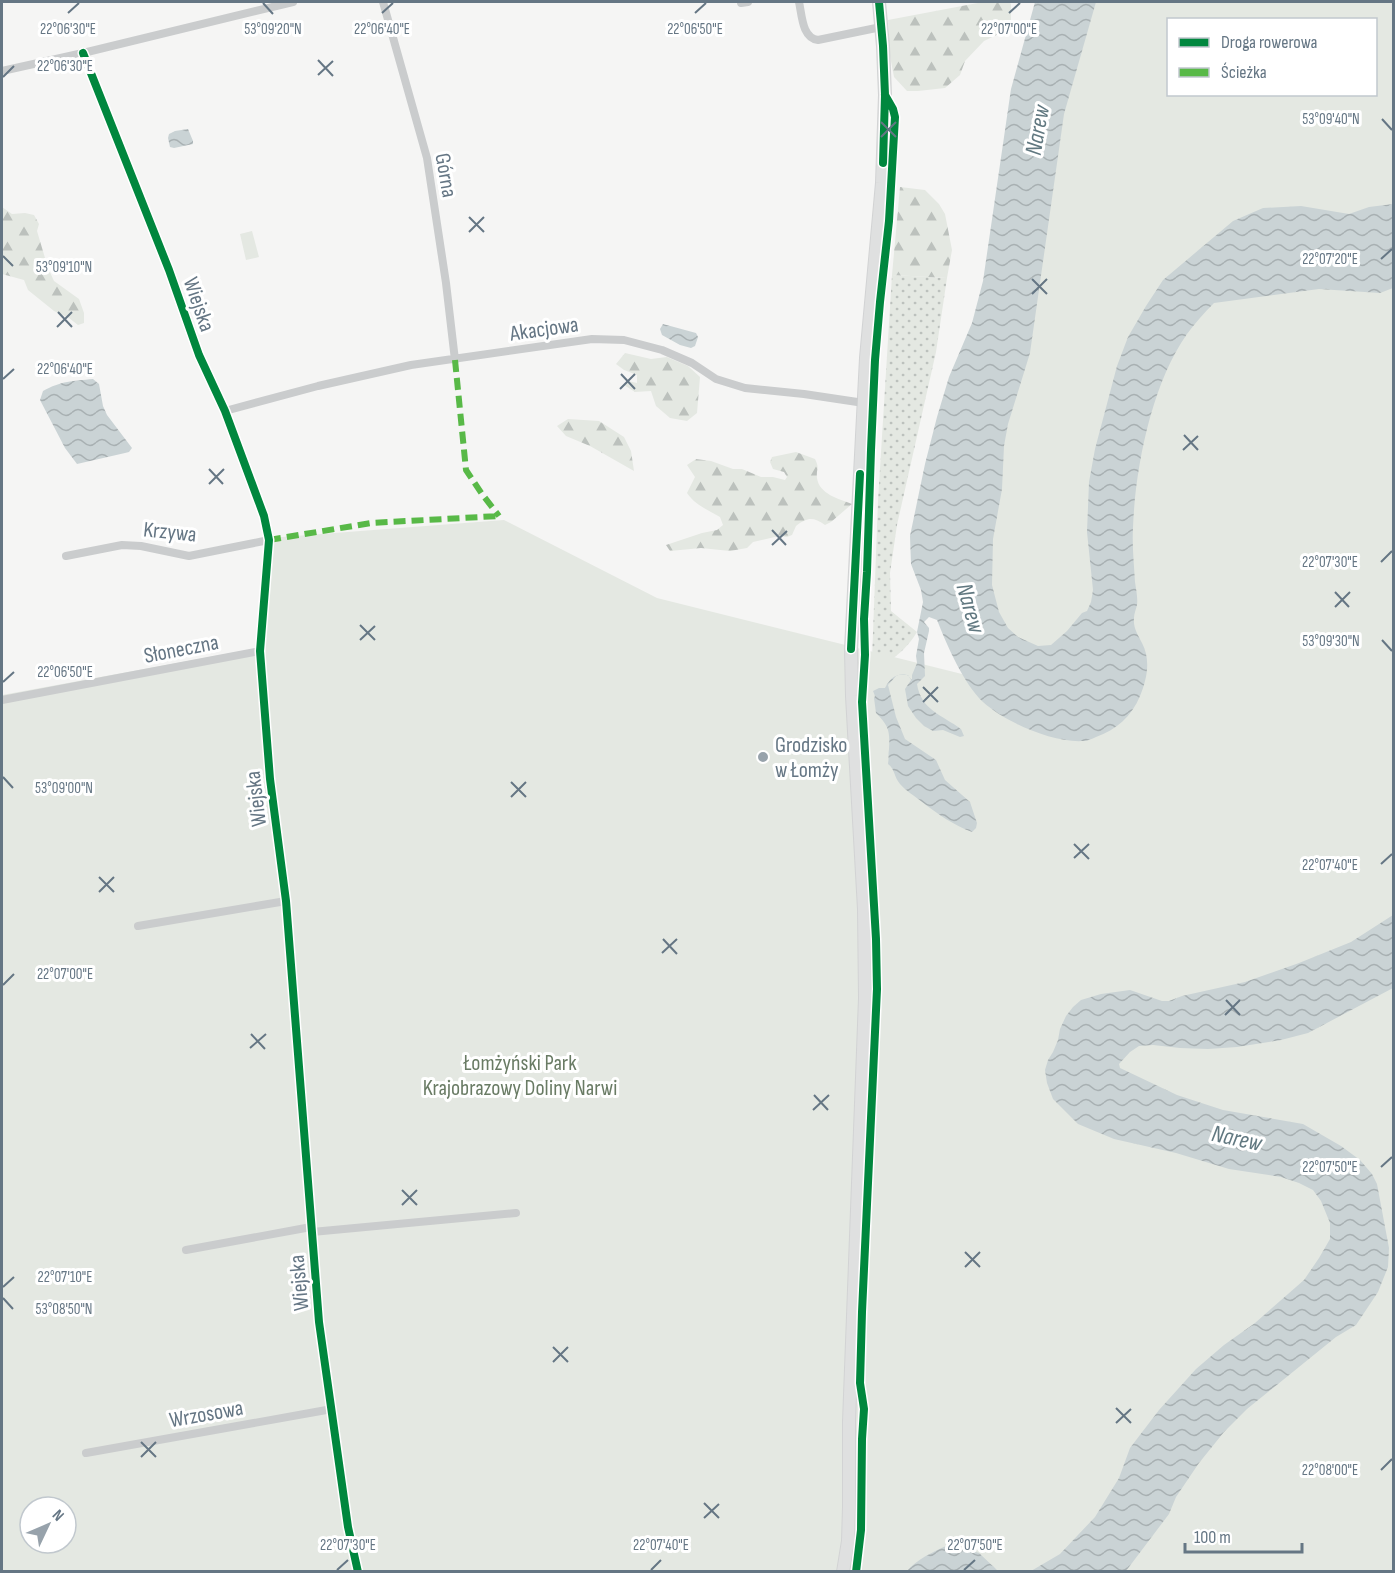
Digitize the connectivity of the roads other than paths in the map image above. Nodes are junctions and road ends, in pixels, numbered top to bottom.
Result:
1 (287, 2) edge
2 (383, 2) edge
3 (799, 2) edge
4 (879, 2) edge
5 (881, 27) junction
6 (83, 53) junction
7 (2, 71) edge
8 (455, 360) junction
9 (864, 403) junction
10 (225, 411) junction
11 (269, 540) junction
12 (66, 556) dead end
13 (260, 651) junction
14 (2, 700) edge
15 (286, 901) junction
16 (138, 926) dead end
17 (516, 1213) dead end
18 (312, 1230) junction
19 (186, 1250) dead end
20 (332, 1409) junction
21 (86, 1453) dead end
22 (358, 1572) edge
23 (843, 1572) edge

1 - 6 street
2 - 8 street, Górna
3 - 5 street
4 - 5 street
5 - 9 street
6 - 7 street
6 - 10 street, Wiejska
8 - 9 street, Akacjowa
8 - 10 street, Akacjowa
9 - 23 street
10 - 11 street, Wiejska
11 - 12 street, Krzywa
11 - 13 street, Wiejska
13 - 14 street, Słoneczna
13 - 15 street, Wiejska
15 - 16 street
15 - 18 street, Wiejska
17 - 18 street
18 - 19 street
18 - 20 street, Wiejska
20 - 21 street, Wrzosowa
20 - 22 street, Wiejska

